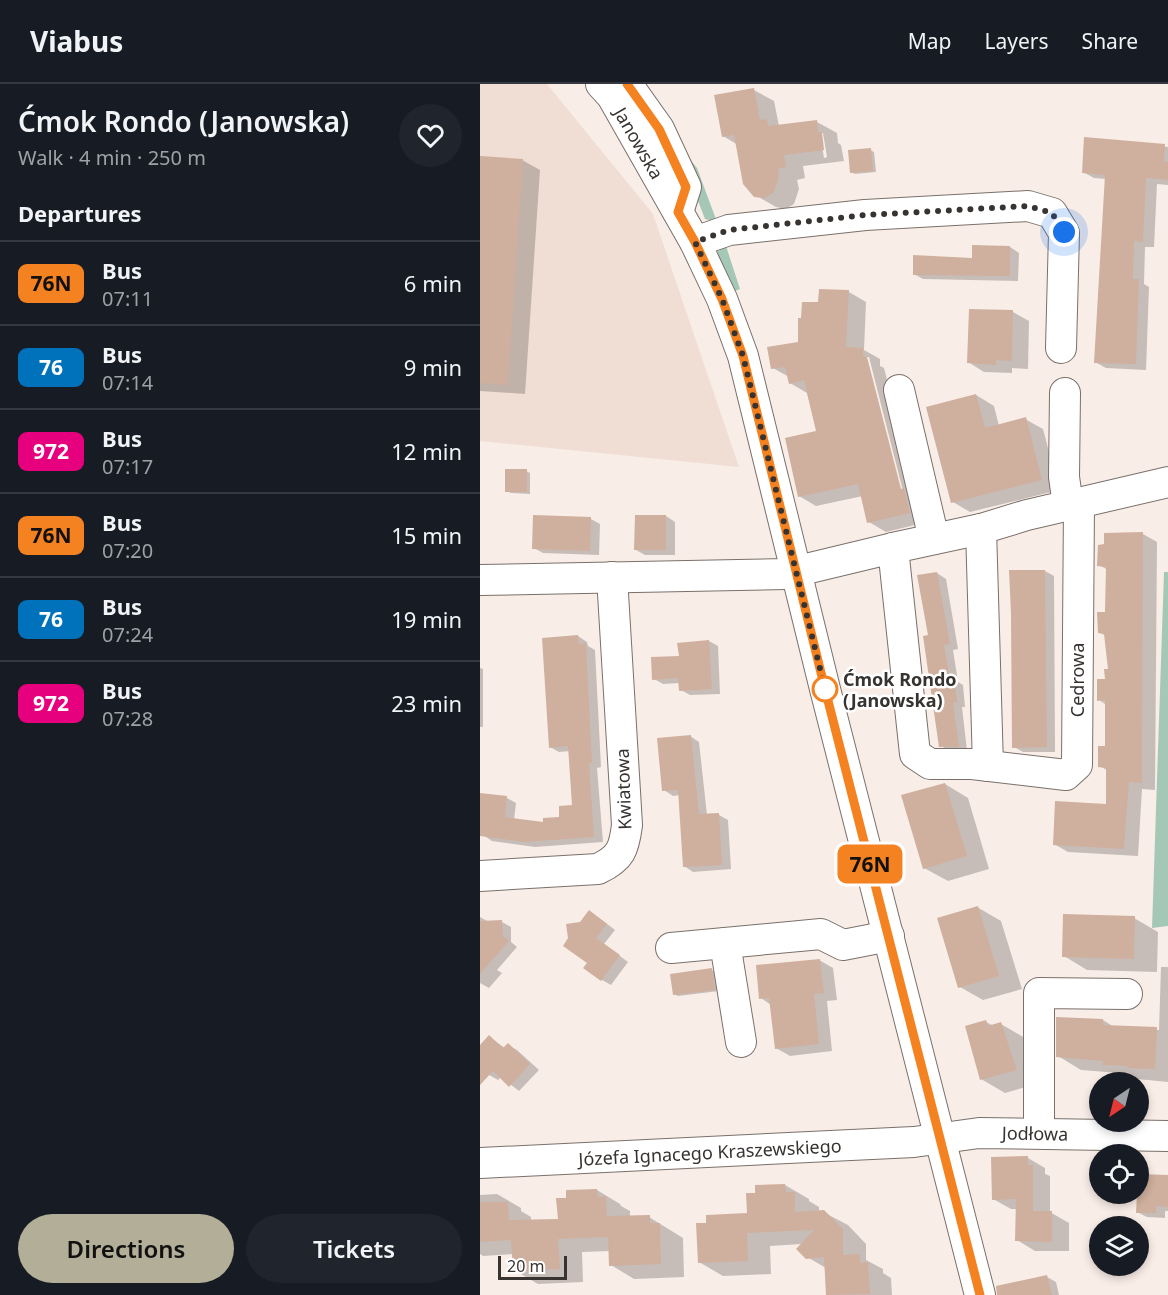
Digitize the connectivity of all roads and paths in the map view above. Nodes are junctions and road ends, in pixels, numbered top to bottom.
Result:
1 (612, 87) edge
2 (695, 242) junction
3 (1061, 348) dead end
4 (898, 390) dead end
5 (1065, 393) dead end
6 (1168, 482) edge
7 (1073, 504) junction
8 (981, 529) junction
9 (934, 539) junction
10 (893, 548) junction
11 (797, 572) junction
12 (612, 577) junction
13 (480, 580) edge
14 (988, 766) junction
15 (480, 876) edge
16 (889, 936) junction
17 (724, 943) junction
18 (671, 948) dead end
19 (1127, 994) dead end
20 (741, 1042) dead end
21 (1040, 1133) junction
22 (1168, 1136) edge
23 (939, 1137) junction
24 (480, 1163) edge
25 (980, 1295) edge

1 - 2 street, Janowska
2 - 3 street
2 - 11 street, Janowska
4 - 9 street
5 - 7 street, Cedrowa
6 - 7 street
7 - 8 street
7 - 14 street, Cedrowa
8 - 9 street
8 - 14 street
9 - 10 street
10 - 11 street
10 - 14 street, Cedrowa
11 - 12 street
11 - 16 street, Janowska
12 - 13 street
12 - 15 street, Kwiatowa
16 - 17 street
16 - 23 street, Janowska
17 - 18 street
17 - 20 street
19 - 21 street
21 - 22 street, Jodłowa
21 - 23 street, Jodłowa
23 - 24 street, Józefa Ignacego Kraszewskiego
23 - 25 street, Janowska

